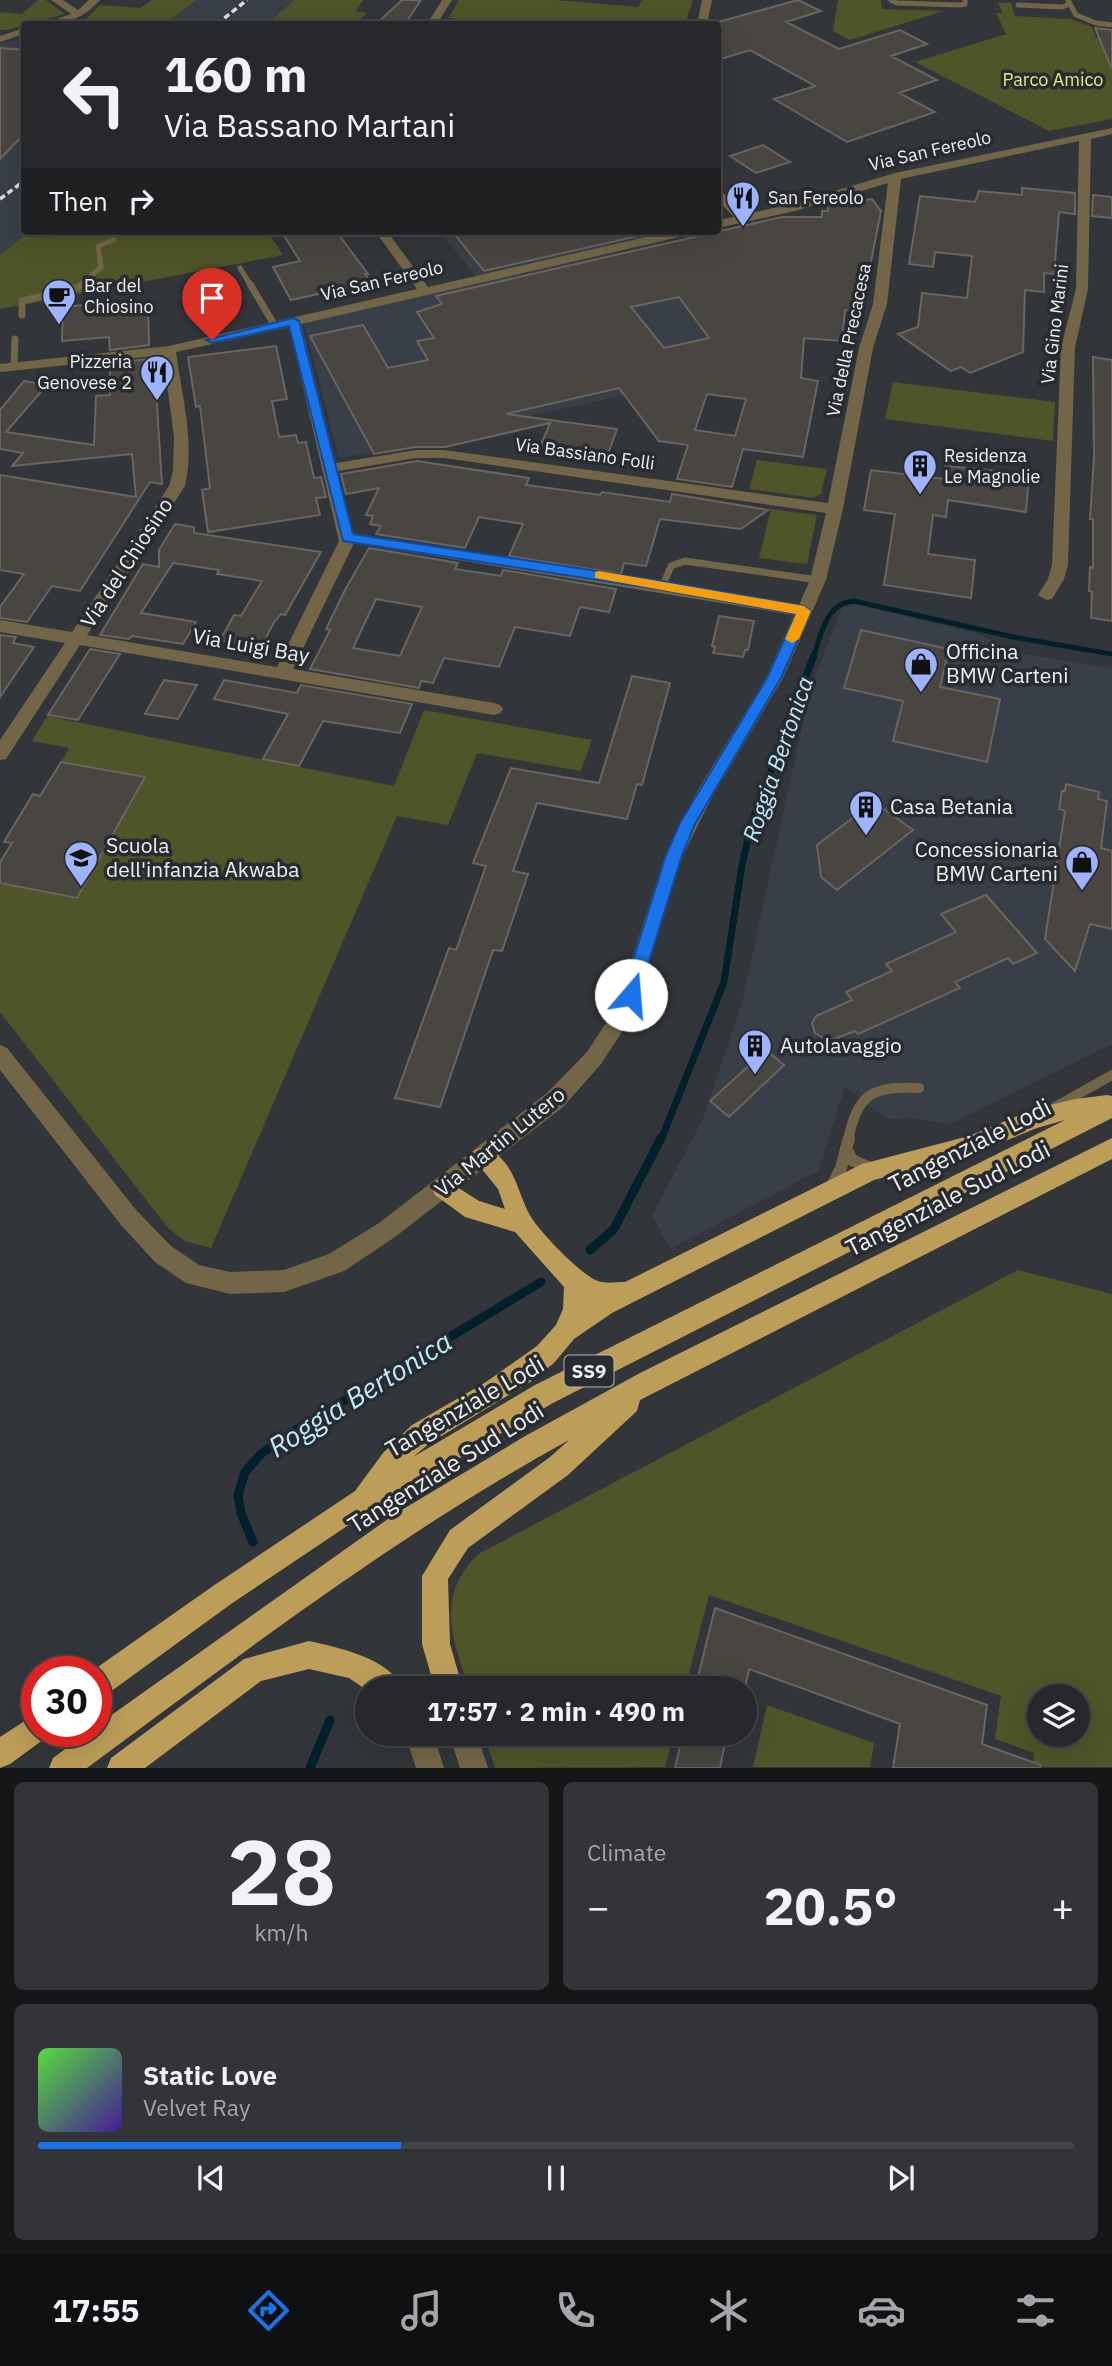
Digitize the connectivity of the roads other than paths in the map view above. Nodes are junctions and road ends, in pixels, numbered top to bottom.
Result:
1 (56, 0) edge
2 (95, 0) edge
3 (447, 0) edge
4 (707, 0) edge
5 (891, 0) edge
6 (965, 0) edge
7 (1069, 2) edge
8 (1018, 5) dead end
9 (79, 15) junction
10 (58, 21) edge
11 (434, 21) edge
12 (703, 21) edge
13 (1112, 25) edge
14 (21, 32) edge
15 (0, 41) edge
16 (16, 45) dead end
17 (1112, 131) edge
18 (1085, 137) junction
19 (895, 177) junction
20 (721, 198) edge
21 (743, 218) junction
22 (721, 223) edge
23 (384, 235) edge
24 (670, 235) edge
25 (114, 240) dead end
26 (240, 268) dead end
27 (425, 291) junction
28 (22, 315) dead end
29 (293, 321) junction
30 (275, 326) junction
31 (15, 339) dead end
32 (169, 350) junction
33 (7, 368) edge
34 (331, 468) junction
35 (835, 509) junction
36 (347, 538) junction
37 (818, 580) junction
38 (663, 585) junction
39 (1046, 595) dead end
40 (804, 611) junction
41 (0, 626) edge
42 (78, 640) junction
43 (282, 674) junction
44 (494, 709) dead end
45 (0, 754) edge
46 (0, 1054) edge
47 (1112, 1075) edge
48 (919, 1088) dead end
49 (1112, 1105) edge
50 (1034, 1119) junction
51 (846, 1147) junction
52 (1112, 1148) edge
53 (484, 1157) junction
54 (880, 1168) junction
55 (443, 1188) junction
56 (822, 1196) junction
57 (522, 1224) junction
58 (576, 1283) junction
59 (632, 1291) junction
60 (566, 1331) junction
61 (649, 1382) junction
62 (359, 1503) junction
63 (112, 1674) edge
64 (370, 1676) edge
65 (445, 1676) edge
66 (21, 1739) edge
67 (423, 1746) edge
68 (467, 1746) edge
69 (0, 1754) edge
70 (63, 1768) edge
71 (121, 1768) edge
72 (429, 1768) edge
73 (474, 1768) edge

1 - 9 street
2 - 9 street
3 - 11 street
4 - 12 street
5 - 6 lane
7 - 8 lane
7 - 13 lane
9 - 10 street
14 - 15 street
15 - 16 street
17 - 18 street, Via San Fereolo
18 - 19 street, Via San Fereolo
18 - 39 street, Via Gino Marini
19 - 21 street, Via San Fereolo
19 - 35 street, Via della Precacesa
20 - 21 street
21 - 22 street, Via San Fereolo
23 - 27 street
24 - 27 street, Via San Fereolo
25 - 28 lane
26 - 30 lane
27 - 29 street, Via San Fereolo
29 - 30 street, Via San Fereolo
29 - 34 street
30 - 32 street, Via San Fereolo
31 - 33 lane
32 - 33 street, Via San Fereolo
32 - 42 street, Via del Chiosino
34 - 35 street, Via Bassiano Folli
34 - 36 street
35 - 37 street, Via Martin Lutero
36 - 38 street
36 - 43 street
37 - 38 lane
37 - 40 street, Via Martin Lutero
38 - 40 street
40 - 53 street, Via Martin Lutero
41 - 42 street, Via Luigi Bay
42 - 43 street, Via Luigi Bay
42 - 45 street, Via del Chiosino
43 - 44 street, Via Luigi Bay
46 - 55 street, Via Martin Lutero
47 - 50 lane
48 - 51 lane
49 - 50 highway
49 - 62 highway, Tangenziale Lodi / SS9
50 - 54 highway
51 - 54 lane
51 - 56 lane
52 - 61 highway, Tangenziale Sud Lodi / SS9
53 - 55 street, Via Martin Lutero
53 - 57 highway
54 - 56 highway
55 - 57 highway
56 - 59 highway
57 - 58 highway
58 - 59 highway
58 - 60 highway
59 - 60 highway
60 - 62 highway
61 - 65 highway
61 - 70 highway, Tangenziale Sud Lodi / SS9
62 - 63 highway, Tangenziale Lodi / SS9
64 - 71 highway
66 - 69 highway
67 - 72 street
68 - 73 street

